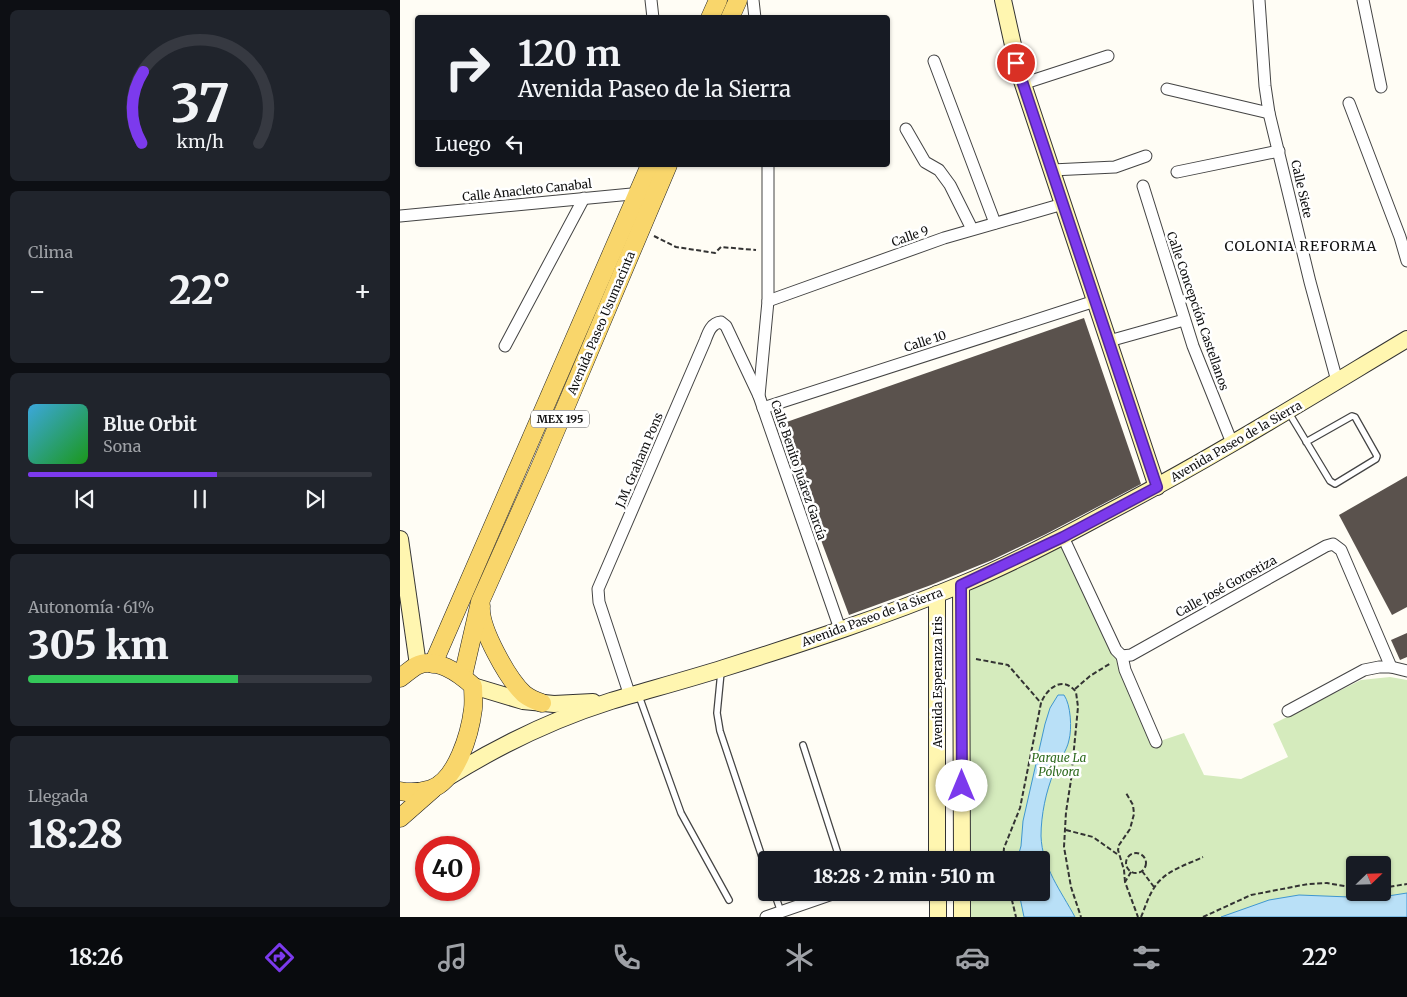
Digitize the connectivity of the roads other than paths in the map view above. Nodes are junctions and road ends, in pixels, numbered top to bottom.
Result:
1 (650, 0) edge
2 (718, 0) edge
3 (738, 0) edge
4 (753, 0) edge
5 (1003, 0) edge
6 (1259, 0) edge
7 (1364, 0) edge
8 (652, 15) edge
9 (711, 15) edge
10 (731, 15) edge
11 (755, 15) edge
12 (1108, 56) dead end
13 (934, 61) dead end
14 (1022, 84) junction
15 (1381, 87) dead end
16 (1167, 89) dead end
17 (1350, 103) dead end
18 (1269, 113) junction
19 (906, 129) dead end
20 (1279, 151) junction
21 (1146, 156) dead end
22 (650, 167) edge
23 (667, 167) edge
24 (768, 167) edge
25 (1052, 170) junction
26 (1177, 172) dead end
27 (1143, 186) dead end
28 (648, 192) junction
29 (584, 198) junction
30 (1063, 204) junction
31 (400, 216) edge
32 (996, 223) junction
33 (972, 229) junction
34 (1407, 261) edge
35 (768, 301) junction
36 (1095, 301) junction
37 (1184, 320) junction
38 (1407, 339) edge
39 (1109, 341) junction
40 (505, 346) dead end
41 (1337, 381) junction
42 (759, 396) junction
43 (764, 408) junction
44 (1288, 410) junction
45 (1306, 442) junction
46 (1232, 443) junction
47 (1157, 487) junction
48 (1063, 537) junction
49 (400, 539) edge
50 (961, 585) junction
51 (937, 594) junction
52 (482, 597) junction
53 (840, 629) junction
54 (1122, 656) junction
55 (426, 664) junction
56 (1391, 667) junction
57 (722, 669) junction
58 (1407, 671) edge
59 (400, 678) edge
60 (468, 681) junction
61 (634, 695) junction
62 (611, 702) junction
63 (542, 703) junction
64 (1288, 711) dead end
65 (1156, 742) dead end
66 (803, 744) dead end
67 (448, 778) junction
68 (433, 788) junction
69 (400, 792) edge
70 (400, 818) edge
71 (760, 851) edge
72 (837, 851) edge
73 (937, 851) edge
74 (962, 851) edge
75 (729, 900) dead end
76 (777, 901) edge
77 (812, 901) edge
78 (938, 901) edge
79 (962, 901) edge
80 (781, 912) junction
81 (766, 917) edge
82 (938, 917) edge
83 (962, 917) edge

1 - 8 street
2 - 9 main road
3 - 10 main road
4 - 11 street
5 - 14 main road
6 - 18 street, Calle Siete
7 - 15 street
12 - 14 street
13 - 32 street
14 - 25 main road
16 - 18 street
17 - 34 street
18 - 20 street, Calle Siete
19 - 33 street
20 - 26 street
20 - 41 street, Calle Siete
21 - 25 street
22 - 28 main road, Avenida Paseo Usumacinta / MEX 195
23 - 28 main road, Avenida Paseo Usumacinta / MEX 195
24 - 35 street, Calle Benito Juárez García
25 - 30 main road
27 - 37 street, Calle Concepción Castellanos
28 - 29 street, Calle Anacleto Canabal
28 - 52 main road, Avenida Paseo Usumacinta / MEX 195
28 - 55 main road, Avenida Paseo Usumacinta / MEX 195
29 - 31 street, Calle Anacleto Canabal
29 - 40 street
30 - 32 street, Calle 9
30 - 36 main road
32 - 33 street, Calle 9
33 - 35 street, Calle 9
35 - 42 street, Calle Benito Juárez García
36 - 39 main road
36 - 43 street, Calle 10
37 - 39 street
37 - 46 street, Calle Concepción Castellanos
38 - 41 main road, Avenida Paseo de la Sierra
39 - 47 main road
41 - 44 main road, Avenida Paseo de la Sierra
42 - 43 street, Calle Benito Juárez García
42 - 61 street, J.M. Graham Pons
43 - 53 street, Calle Benito Juárez García
44 - 45 lane
44 - 46 main road, Avenida Paseo de la Sierra
45 - 45 lane
46 - 47 main road, Avenida Paseo de la Sierra
47 - 48 main road, Avenida Paseo de la Sierra
48 - 50 main road, Avenida Paseo de la Sierra
48 - 54 street
49 - 55 main road
50 - 51 main road, Avenida Paseo de la Sierra
50 - 74 main road, Avenida Esperanza Iris
51 - 53 main road, Avenida Paseo de la Sierra
51 - 73 main road, Avenida Esperanza Iris
52 - 60 main road, Avenida Paseo Usumacinta / MEX 195
52 - 63 main road
53 - 57 main road, Avenida Paseo de la Sierra
54 - 56 street, Calle José Gorostiza
54 - 65 street
55 - 59 main road
55 - 60 main road
56 - 58 street
56 - 64 street
57 - 61 main road, Avenida Paseo de la Sierra
57 - 71 lane
60 - 63 main road, Avenida Paseo de la Sierra
60 - 67 main road, Avenida Paseo Usumacinta
61 - 62 main road, Avenida Paseo de la Sierra
61 - 75 lane
62 - 63 main road, Avenida Paseo de la Sierra
62 - 67 main road, Avenida Paseo de la Sierra
66 - 72 lane
67 - 68 main road
68 - 69 main road
68 - 70 main road
76 - 80 lane
77 - 80 street
78 - 82 main road
79 - 83 main road
80 - 81 street

